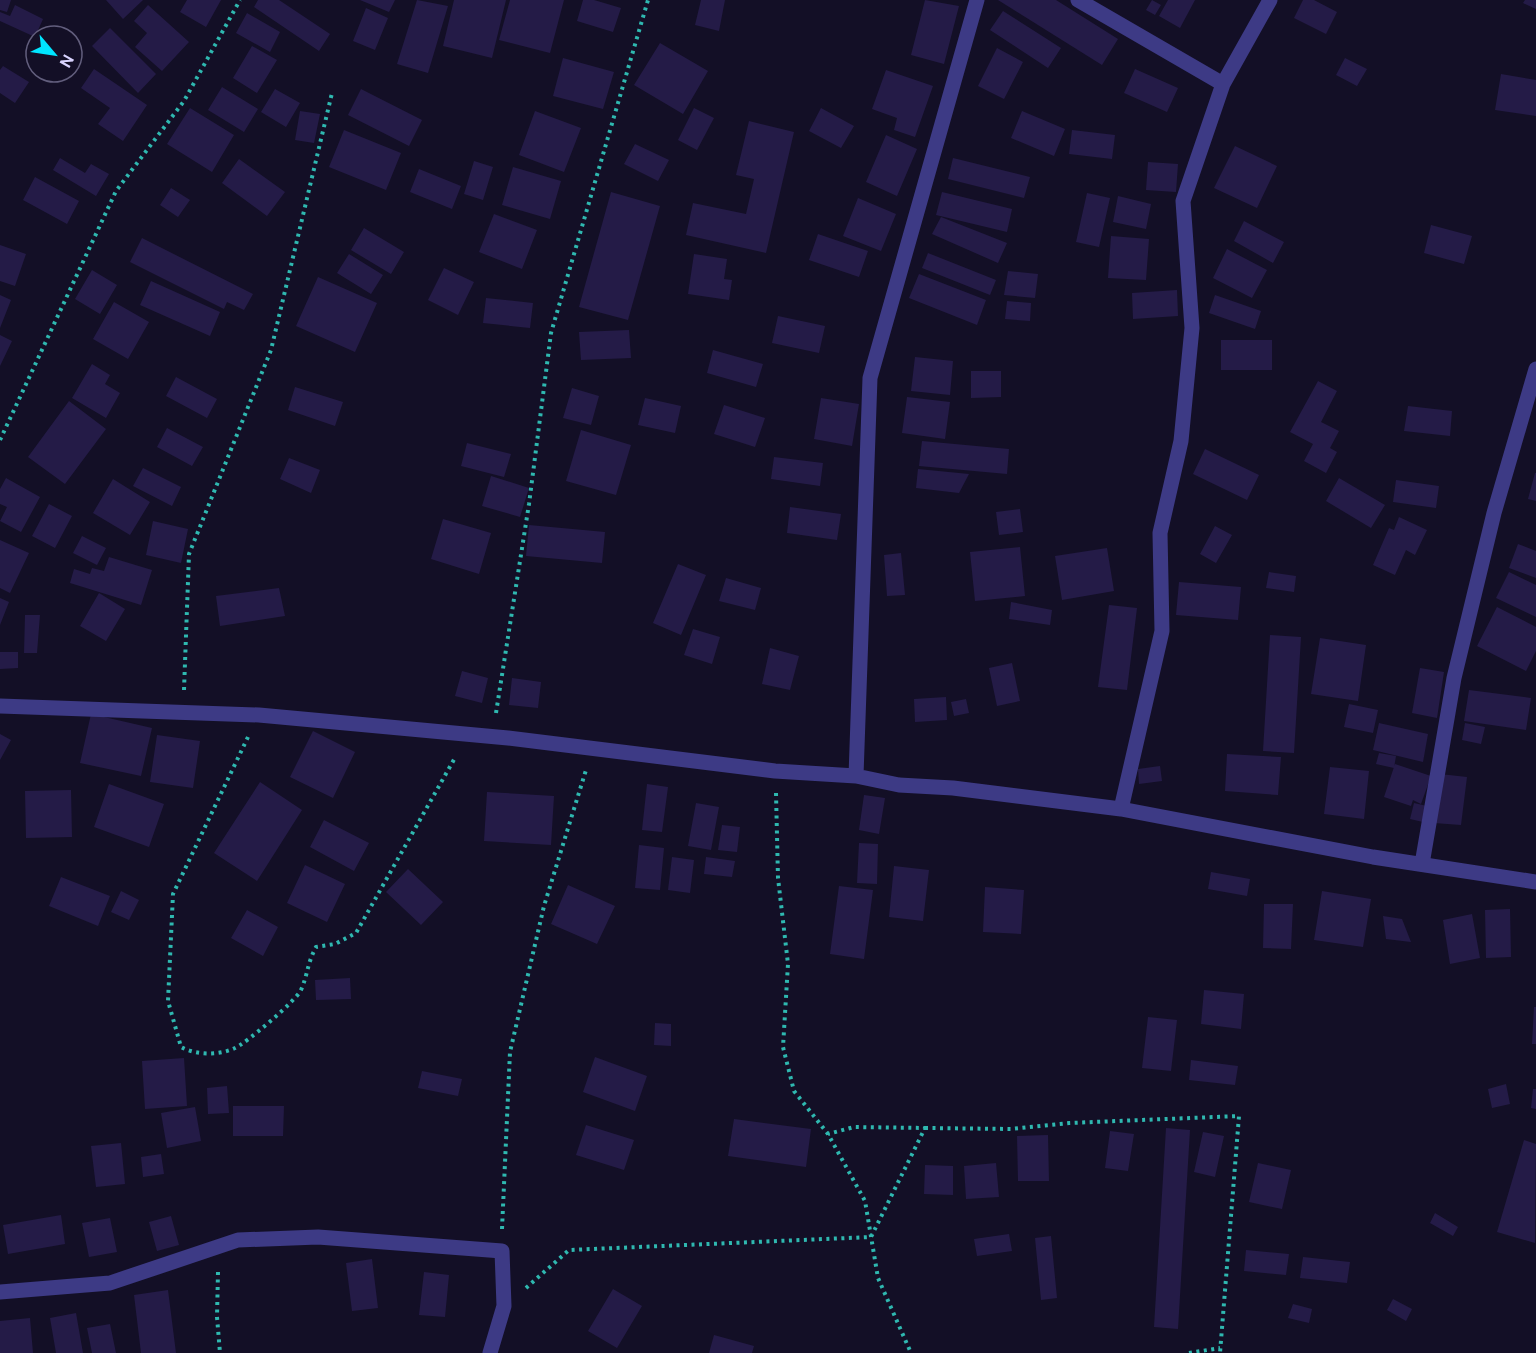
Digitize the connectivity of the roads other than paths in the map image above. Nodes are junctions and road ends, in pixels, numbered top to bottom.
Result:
1 (976, 0) edge
2 (1078, 0) edge
3 (1270, 0) edge
4 (1222, 84) junction
5 (1536, 369) edge
6 (0, 706) edge
7 (856, 776) junction
8 (1121, 809) junction
9 (1422, 864) junction
10 (1536, 882) edge
11 (0, 1292) edge
12 (490, 1353) edge

1 - 7 street
2 - 4 street
3 - 4 street
4 - 8 street
5 - 9 street
6 - 7 street
7 - 8 street
8 - 9 street
9 - 10 street
11 - 12 street

